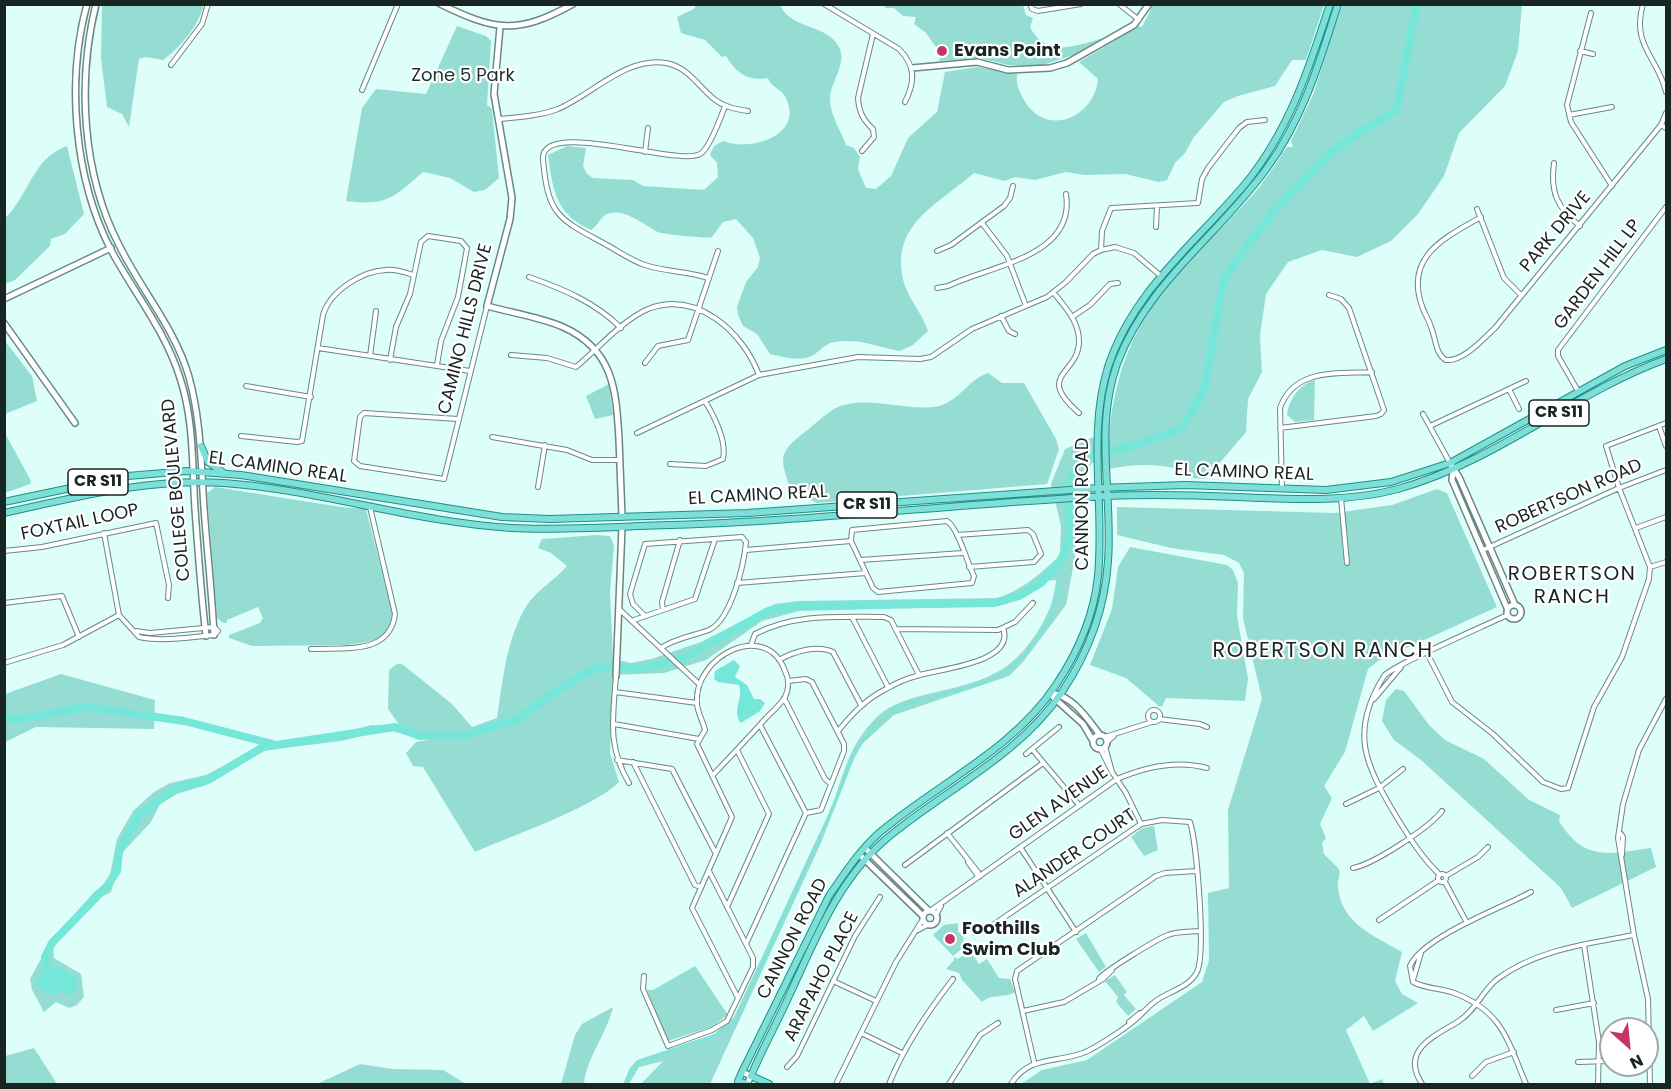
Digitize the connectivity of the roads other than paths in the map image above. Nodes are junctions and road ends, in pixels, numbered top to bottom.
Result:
1 (87, 4) edge
2 (96, 4) edge
3 (208, 4) edge
4 (398, 4) edge
5 (440, 4) edge
6 (573, 4) edge
7 (824, 4) edge
8 (1030, 4) edge
9 (1081, 4) edge
10 (1119, 4) edge
11 (1149, 4) edge
12 (1330, 4) edge
13 (1338, 4) edge
14 (1643, 4) edge
15 (1591, 13) dead end
16 (1139, 20) junction
17 (500, 27) junction
18 (873, 34) junction
19 (1580, 51) junction
20 (1593, 54) dead end
21 (171, 65) dead end
22 (912, 68) junction
23 (362, 90) dead end
24 (1666, 92) edge
25 (905, 102) dead end
26 (725, 106) junction
27 (1612, 107) dead end
28 (748, 111) dead end
29 (1666, 113) edge
30 (1569, 115) junction
31 (499, 119) junction
32 (1265, 120) dead end
33 (1661, 125) junction
34 (648, 128) dead end
35 (1666, 128) edge
36 (862, 151) dead end
37 (645, 152) junction
38 (1554, 163) dead end
39 (1013, 186) dead end
40 (1612, 186) junction
41 (1066, 194) dead end
42 (1157, 206) junction
43 (1666, 207) edge
44 (1478, 209) dead end
45 (1481, 218) junction
46 (982, 222) junction
47 (1580, 226) junction
48 (1156, 227) dead end
49 (118, 244) junction
50 (110, 248) junction
51 (718, 250) dead end
52 (1101, 250) junction
53 (937, 251) dead end
54 (1010, 262) junction
55 (413, 275) junction
56 (529, 278) dead end
57 (708, 278) junction
58 (1163, 278) junction
59 (1118, 283) dead end
60 (938, 288) dead end
61 (1053, 292) junction
62 (1329, 295) dead end
63 (1521, 295) junction
64 (4, 299) edge
65 (487, 306) junction
66 (1026, 306) junction
67 (698, 309) junction
68 (376, 311) dead end
69 (1001, 316) junction
70 (1072, 316) junction
71 (4, 322) edge
72 (621, 328) junction
73 (1015, 334) dead end
74 (318, 348) junction
75 (1666, 350) edge
76 (596, 351) junction
77 (511, 355) dead end
78 (370, 356) junction
79 (1666, 359) edge
80 (390, 360) junction
81 (645, 363) dead end
82 (437, 365) junction
83 (470, 371) junction
84 (1372, 372) junction
85 (759, 375) junction
86 (1526, 381) dead end
87 (246, 386) dead end
88 (1509, 389) junction
89 (1578, 392) junction
90 (310, 397) junction
91 (705, 401) junction
92 (1519, 409) dead end
93 (1079, 413) dead end
94 (1423, 414) dead end
95 (459, 419) junction
96 (75, 423) dead end
97 (1666, 423) edge
98 (1430, 426) junction
99 (1659, 426) junction
100 (1280, 428) junction
101 (637, 433) dead end
102 (241, 436) dead end
103 (492, 437) dead end
104 (201, 446) junction
105 (545, 446) junction
106 (1666, 446) edge
107 (620, 460) junction
108 (1101, 461) junction
109 (1450, 463) junction
110 (670, 464) dead end
111 (1453, 470) junction
112 (1666, 470) edge
113 (193, 471) junction
114 (202, 471) junction
115 (224, 473) junction
116 (194, 483) junction
117 (203, 483) junction
118 (538, 487) dead end
119 (1098, 488) junction
120 (1106, 488) junction
121 (1619, 488) junction
122 (1282, 489) junction
123 (1107, 496) junction
124 (1098, 497) junction
125 (1341, 498) junction
126 (4, 502) edge
127 (370, 507) junction
128 (4, 513) edge
129 (622, 517) junction
130 (1666, 517) edge
131 (622, 527) junction
132 (1635, 528) junction
133 (104, 533) junction
134 (957, 535) junction
135 (715, 539) junction
136 (680, 540) junction
137 (851, 541) junction
138 (1490, 547) junction
139 (746, 549) junction
140 (1483, 550) junction
141 (4, 551) edge
142 (963, 553) junction
143 (860, 560) junction
144 (1666, 562) edge
145 (1347, 563) dead end
146 (969, 567) junction
147 (1650, 567) junction
148 (866, 573) junction
149 (737, 583) junction
150 (168, 598) dead end
151 (4, 603) edge
152 (1033, 603) dead end
153 (1515, 605) junction
154 (619, 609) junction
155 (663, 610) junction
156 (1507, 612) junction
157 (119, 615) junction
158 (645, 616) junction
159 (852, 617) junction
160 (634, 620) junction
161 (214, 627) junction
162 (205, 628) junction
163 (1003, 628) junction
164 (896, 629) junction
165 (136, 631) junction
166 (214, 635) joint
167 (206, 636) junction
168 (79, 637) junction
169 (751, 645) junction
170 (661, 648) junction
171 (311, 649) dead end
172 (1427, 653) junction
173 (779, 660) junction
174 (4, 663) edge
175 (919, 675) junction
176 (616, 676) joint
177 (788, 681) junction
178 (699, 684) junction
179 (888, 687) junction
180 (615, 692) junction
181 (1051, 693) junction
182 (1058, 697) junction
183 (784, 698) junction
184 (1666, 699) edge
185 (697, 703) junction
186 (861, 705) junction
187 (1148, 717) junction
188 (1159, 719) junction
189 (1152, 722) junction
190 (614, 724) junction
191 (760, 725) junction
192 (1143, 725) junction
193 (1059, 727) dead end
194 (1207, 727) dead end
195 (838, 731) junction
196 (699, 739) junction
197 (1093, 741) junction
198 (1103, 742) junction
199 (1032, 749) junction
200 (737, 750) junction
201 (1026, 754) dead end
202 (617, 760) junction
203 (632, 761) junction
204 (1043, 763) junction
205 (1208, 768) dead end
206 (1403, 769) dead end
207 (713, 775) junction
208 (1117, 779) junction
209 (629, 783) dead end
210 (831, 783) junction
211 (1379, 788) junction
212 (1346, 804) dead end
213 (1079, 805) junction
214 (1442, 811) dead end
215 (806, 813) junction
216 (1141, 824) junction
217 (947, 833) junction
218 (1409, 837) junction
219 (1020, 847) junction
220 (865, 848) junction
221 (1488, 848) dead end
222 (716, 854) junction
223 (859, 854) junction
224 (871, 854) junction
225 (866, 860) junction
226 (905, 865) dead end
227 (1353, 868) dead end
228 (709, 870) junction
229 (1196, 871) junction
230 (1446, 876) junction
231 (979, 877) junction
232 (1439, 878) junction
233 (1445, 882) junction
234 (701, 888) junction
235 (1048, 889) junction
236 (1531, 892) dead end
237 (880, 897) dead end
238 (941, 905) junction
239 (727, 907) junction
240 (930, 911) junction
241 (936, 915) junction
242 (923, 918) junction
243 (1379, 920) dead end
244 (1467, 923) junction
245 (929, 924) junction
246 (918, 931) junction
247 (1201, 931) junction
248 (1076, 932) junction
249 (975, 933) dead end
250 (1634, 935) junction
251 (746, 944) junction
252 (1584, 945) junction
253 (644, 975) dead end
254 (953, 979) dead end
255 (833, 981) junction
256 (738, 998) junction
257 (876, 1001) junction
258 (1476, 1003) junction
259 (1594, 1003) junction
260 (1556, 1010) dead end
261 (1023, 1011) junction
262 (1648, 1017) edge
263 (998, 1023) dead end
264 (861, 1033) junction
265 (1514, 1052) junction
266 (902, 1053) junction
267 (1034, 1062) junction
268 (1578, 1062) dead end
269 (1599, 1062) junction
270 (787, 1067) dead end
271 (742, 1072) junction
272 (751, 1076) junction
273 (1472, 1076) dead end
274 (737, 1083) edge
275 (747, 1084) edge
276 (769, 1084) edge
277 (836, 1084) edge
278 (889, 1084) edge
279 (950, 1084) edge
280 (1011, 1084) edge
281 (1422, 1084) edge
282 (1526, 1084) edge
283 (1598, 1084) edge

1 - 50 street, COLLEGE BOULEVARD
2 - 49 street, COLLEGE BOULEVARD
3 - 21 street
4 - 23 street
5 - 17 street
6 - 17 street
7 - 18 street
8 - 9 street
10 - 16 street
11 - 16 street
12 - 58 main road, CANNON ROAD
13 - 58 main road, CANNON ROAD
14 - 24 street
15 - 19 street
16 - 22 street
17 - 31 street, CAMINO HILLS DRIVE
18 - 22 street
18 - 36 street
19 - 20 street
19 - 30 street
22 - 25 street
26 - 28 street
26 - 31 street
26 - 37 street
27 - 30 street
29 - 33 street, PARK DRIVE
30 - 40 street
31 - 65 street, CAMINO HILLS DRIVE
32 - 42 street
33 - 35 street
33 - 40 street, PARK DRIVE
34 - 37 street
37 - 57 street
38 - 47 street
39 - 46 street
40 - 47 street, PARK DRIVE
41 - 54 street
42 - 48 street
42 - 52 street
43 - 89 street, GARDEN HILL LP
44 - 45 street
45 - 63 street
45 - 63 street, PARK DRIVE
46 - 53 street
46 - 54 street
47 - 63 street, PARK DRIVE
49 - 50 street
49 - 104 street, COLLEGE BOULEVARD
50 - 64 street
50 - 113 street, COLLEGE BOULEVARD
51 - 57 street
52 - 58 street
52 - 61 street
54 - 60 street
54 - 66 street
55 - 74 street
55 - 80 street
55 - 82 street
56 - 72 street
57 - 67 street
58 - 108 main road, CANNON ROAD
59 - 70 street
61 - 66 street
61 - 70 street
62 - 84 street
65 - 76 street
65 - 83 street, CAMINO HILLS DRIVE
66 - 69 street
67 - 72 street
67 - 81 street
67 - 85 street
68 - 78 street
69 - 73 street
69 - 85 street
70 - 93 street
71 - 96 street
72 - 76 street
74 - 78 street
74 - 90 street
75 - 89 main road, EL CAMINO REAL / CR S11
76 - 77 street
76 - 107 street
78 - 80 street
79 - 111 main road, EL CAMINO REAL / CR S11
80 - 82 street
82 - 83 street
83 - 95 street, CAMINO HILLS DRIVE
84 - 100 street
84 - 100 street
85 - 91 street
86 - 88 street
87 - 90 street
88 - 92 street
88 - 98 street
89 - 109 main road, EL CAMINO REAL / CR S11
90 - 102 street
91 - 101 street
91 - 110 street
94 - 98 street
95 - 95 street, CAMINO HILLS DRIVE
97 - 99 street
98 - 109 street
99 - 106 street
99 - 121 street
100 - 122 street
103 - 105 street
104 - 114 street, COLLEGE BOULEVARD
104 - 115 main road
105 - 107 street
105 - 118 street
107 - 129 street
108 - 119 main road, CANNON ROAD
108 - 120 main road, CANNON ROAD
109 - 111 street
109 - 122 main road, EL CAMINO REAL / CR S11
111 - 125 main road, EL CAMINO REAL / CR S11
111 - 138 street
111 - 140 street
112 - 121 street, ROBERTSON ROAD
113 - 114 main road, EL CAMINO REAL / CR S11
113 - 116 street, COLLEGE BOULEVARD
113 - 126 main road, EL CAMINO REAL / CR S11
114 - 115 main road, EL CAMINO REAL / CR S11
114 - 117 street, COLLEGE BOULEVARD
115 - 129 main road, EL CAMINO REAL / CR S11
116 - 117 main road, EL CAMINO REAL / CR S11
116 - 128 main road, EL CAMINO REAL / CR S11
116 - 162 street, COLLEGE BOULEVARD
117 - 127 main road, EL CAMINO REAL / CR S11
117 - 161 street, COLLEGE BOULEVARD
119 - 120 main road, EL CAMINO REAL / CR S11
119 - 124 main road, CANNON ROAD
119 - 129 main road, EL CAMINO REAL / CR S11
120 - 122 main road, EL CAMINO REAL / CR S11
120 - 123 main road, CANNON ROAD
121 - 132 street
121 - 138 street, ROBERTSON ROAD
123 - 124 main road, EL CAMINO REAL / CR S11
123 - 125 main road, EL CAMINO REAL / CR S11
123 - 182 main road, CANNON ROAD
124 - 131 main road, EL CAMINO REAL / CR S11
124 - 181 main road, CANNON ROAD
125 - 145 street
127 - 131 main road, EL CAMINO REAL / CR S11
127 - 171 street
129 - 131 street
130 - 132 street
131 - 154 street
132 - 147 street
133 - 141 street, FOXTAIL LOOP
133 - 150 street, FOXTAIL LOOP
133 - 157 street
134 - 137 street
134 - 142 street
134 - 146 street
135 - 136 street
135 - 139 street
135 - 155 street
136 - 155 street
136 - 158 street
137 - 139 street
137 - 143 street
138 - 140 street, ROBERTSON ROAD
138 - 153 street
139 - 149 street
140 - 156 street
142 - 143 street
142 - 146 street
143 - 148 street
144 - 147 street
146 - 148 street
147 - 172 street
148 - 149 street
149 - 170 street
151 - 168 street
152 - 163 street
153 - 156 street
153 - 156 street
154 - 160 street
154 - 176 street
155 - 158 street
156 - 172 street
157 - 165 street
157 - 168 street
158 - 160 street
159 - 164 street
159 - 169 street
159 - 179 street
160 - 170 street
161 - 162 street
161 - 166 street, COLLEGE BOULEVARD
162 - 165 street
162 - 167 street, COLLEGE BOULEVARD
163 - 164 street
163 - 175 street
164 - 175 street
165 - 167 street
166 - 167 street
168 - 174 street
169 - 173 street
169 - 178 street
170 - 178 street
172 - 211 street
173 - 177 street
173 - 186 street
175 - 179 street
176 - 180 street
177 - 183 street
177 - 195 street
178 - 185 street
179 - 186 street
180 - 185 street
180 - 190 street
181 - 182 street
181 - 220 main road, CANNON ROAD
182 - 197 street
182 - 198 street
182 - 224 main road, CANNON ROAD
183 - 191 street
183 - 210 street
184 - 250 street
185 - 196 street
186 - 195 street
187 - 188 street
187 - 189 street
187 - 192 street
188 - 189 street
188 - 194 street
189 - 192 street
190 - 196 street
190 - 202 street
191 - 200 street
191 - 215 street
192 - 198 street
193 - 199 street
195 - 210 street
196 - 207 street
197 - 198 street
197 - 198 street
198 - 208 street
199 - 201 street
199 - 204 street
200 - 207 street
200 - 239 street
202 - 203 street
202 - 209 street
203 - 222 street
203 - 234 street
204 - 213 street
204 - 217 street
205 - 208 street, GLEN AVENUE
206 - 211 street
207 - 222 street
208 - 213 street, GLEN AVENUE
208 - 216 street
210 - 215 street
211 - 212 street
211 - 218 street
213 - 219 street, GLEN AVENUE
214 - 218 street
215 - 251 street
216 - 229 street, ALANDER COURT
216 - 235 street, ALANDER COURT
217 - 226 street
217 - 231 street
218 - 227 street
218 - 232 street
219 - 231 street, GLEN AVENUE
219 - 235 street
220 - 223 main road, CANNON ROAD
220 - 224 street
221 - 230 street
222 - 228 street
223 - 225 street
223 - 271 main road, CANNON ROAD
224 - 225 main road, CANNON ROAD
224 - 240 street
225 - 242 street
225 - 272 main road, CANNON ROAD
228 - 234 street
228 - 239 street
229 - 247 street
229 - 248 street
230 - 232 street
230 - 233 street
231 - 238 street, GLEN AVENUE
232 - 233 street
232 - 243 street
233 - 244 street
234 - 256 street
235 - 248 street
235 - 249 street, ALANDER COURT
236 - 244 street
237 - 255 street, ARAPAHO PLACE
238 - 240 street, GLEN AVENUE
238 - 241 street, GLEN AVENUE
239 - 251 street
240 - 241 street
240 - 242 street
241 - 245 street
242 - 245 street
242 - 246 street
244 - 258 street
245 - 246 street
246 - 257 street
247 - 261 street
247 - 267 street
248 - 261 street
250 - 252 street
250 - 262 street
251 - 256 street
252 - 258 street
252 - 259 street
253 - 256 street
254 - 266 street
255 - 257 street
255 - 270 street, ARAPAHO PLACE
257 - 264 street
258 - 265 street
258 - 281 street
259 - 260 street
259 - 269 street
261 - 267 street
263 - 279 street
264 - 266 street
264 - 277 street
265 - 273 street
265 - 282 street
266 - 278 street
267 - 280 street
268 - 269 street
269 - 283 street
271 - 272 street
271 - 274 main road, CANNON ROAD
272 - 275 street, CANNON ROAD
272 - 276 main road
274 - 275 main road

